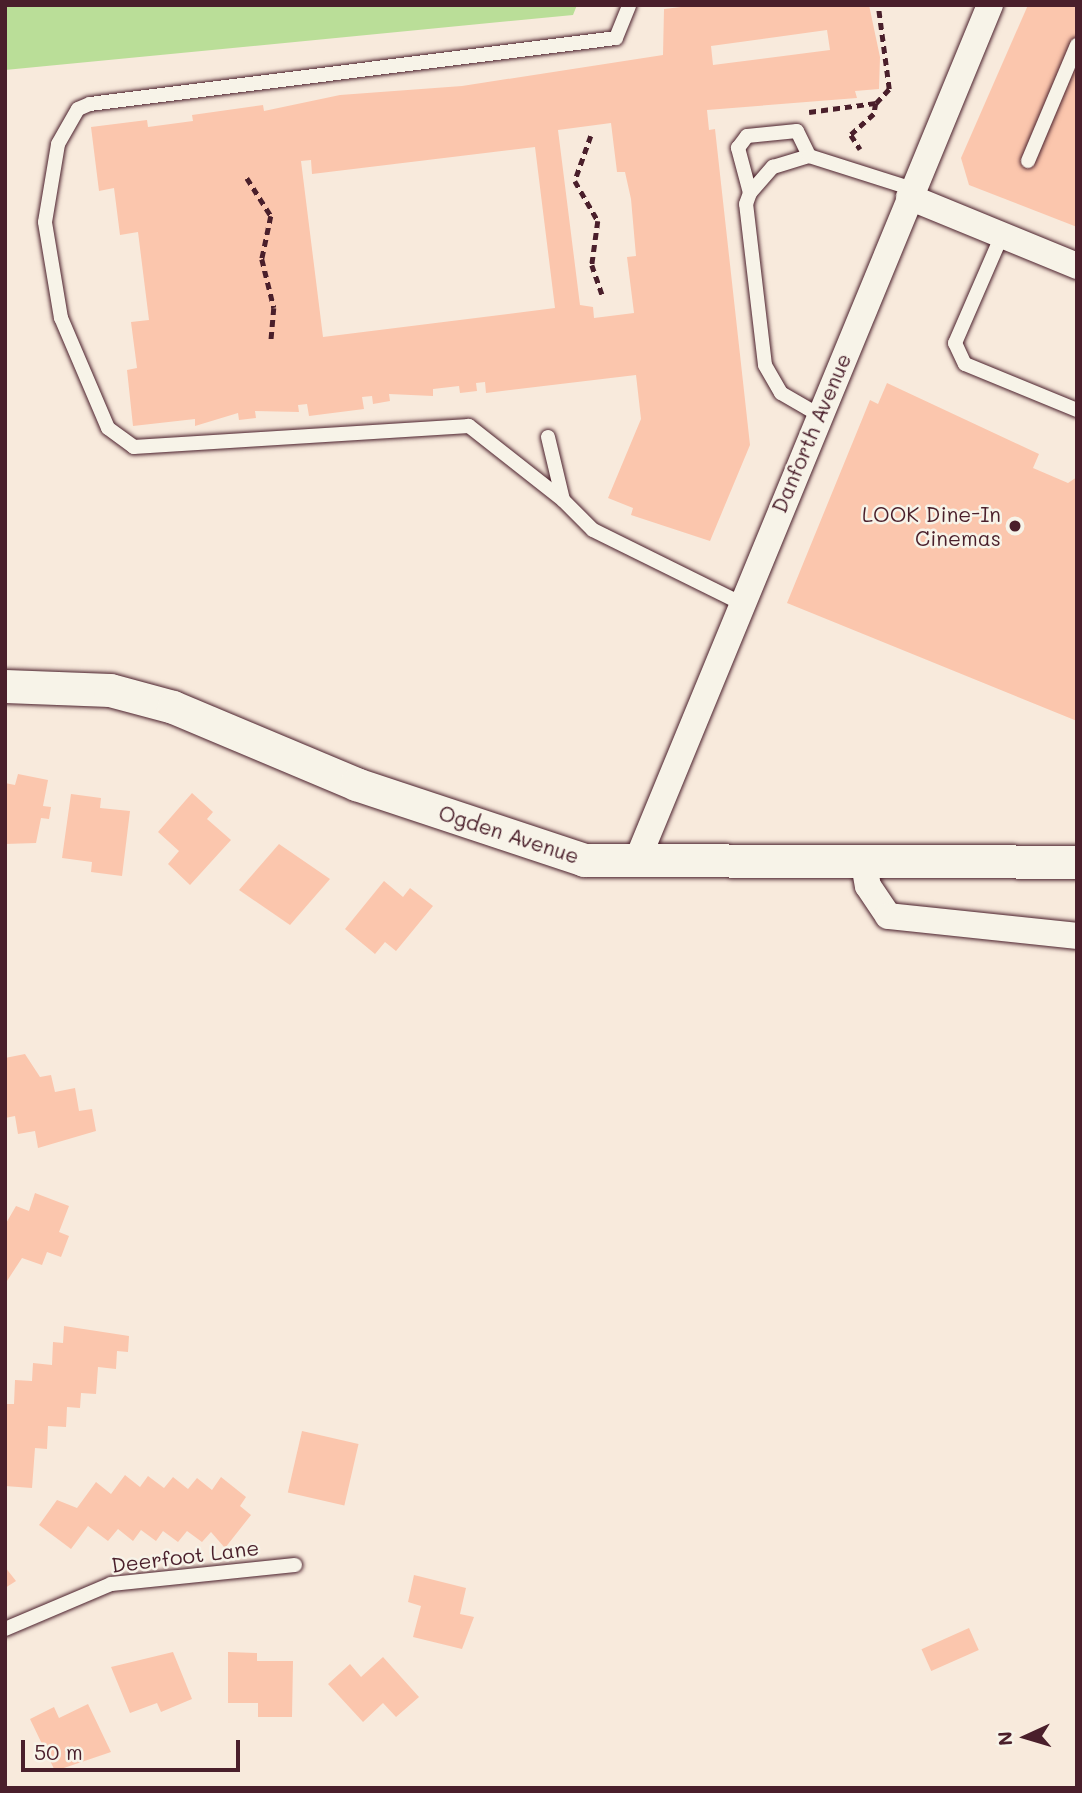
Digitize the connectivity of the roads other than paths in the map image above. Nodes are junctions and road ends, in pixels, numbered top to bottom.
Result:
1 (629, 5) edge
2 (990, 5) edge
3 (1077, 46) edge
4 (809, 156) junction
5 (1028, 161) dead end
6 (750, 193) junction
7 (911, 193) junction
8 (1002, 235) junction
9 (1077, 266) edge
10 (1077, 410) edge
11 (819, 415) junction
12 (548, 438) dead end
13 (563, 500) junction
14 (741, 603) junction
15 (5, 686) edge
16 (1077, 862) edge
17 (636, 863) junction
18 (864, 864) junction
19 (1077, 936) edge
20 (295, 1564) dead end
21 (5, 1629) edge

1 - 13 lane
2 - 7 street, Danforth Avenue
3 - 5 lane
4 - 6 lane
4 - 6 lane
4 - 7 lane
6 - 11 lane
7 - 8 street
7 - 11 street, Danforth Avenue
8 - 9 street
8 - 10 lane
11 - 14 street, Danforth Avenue
12 - 13 lane
13 - 14 lane
14 - 17 street, Danforth Avenue
15 - 17 street, Ogden Avenue
16 - 18 street, Ogden Avenue
17 - 18 street, Ogden Avenue
18 - 19 street
20 - 21 lane, Deerfoot Lane

